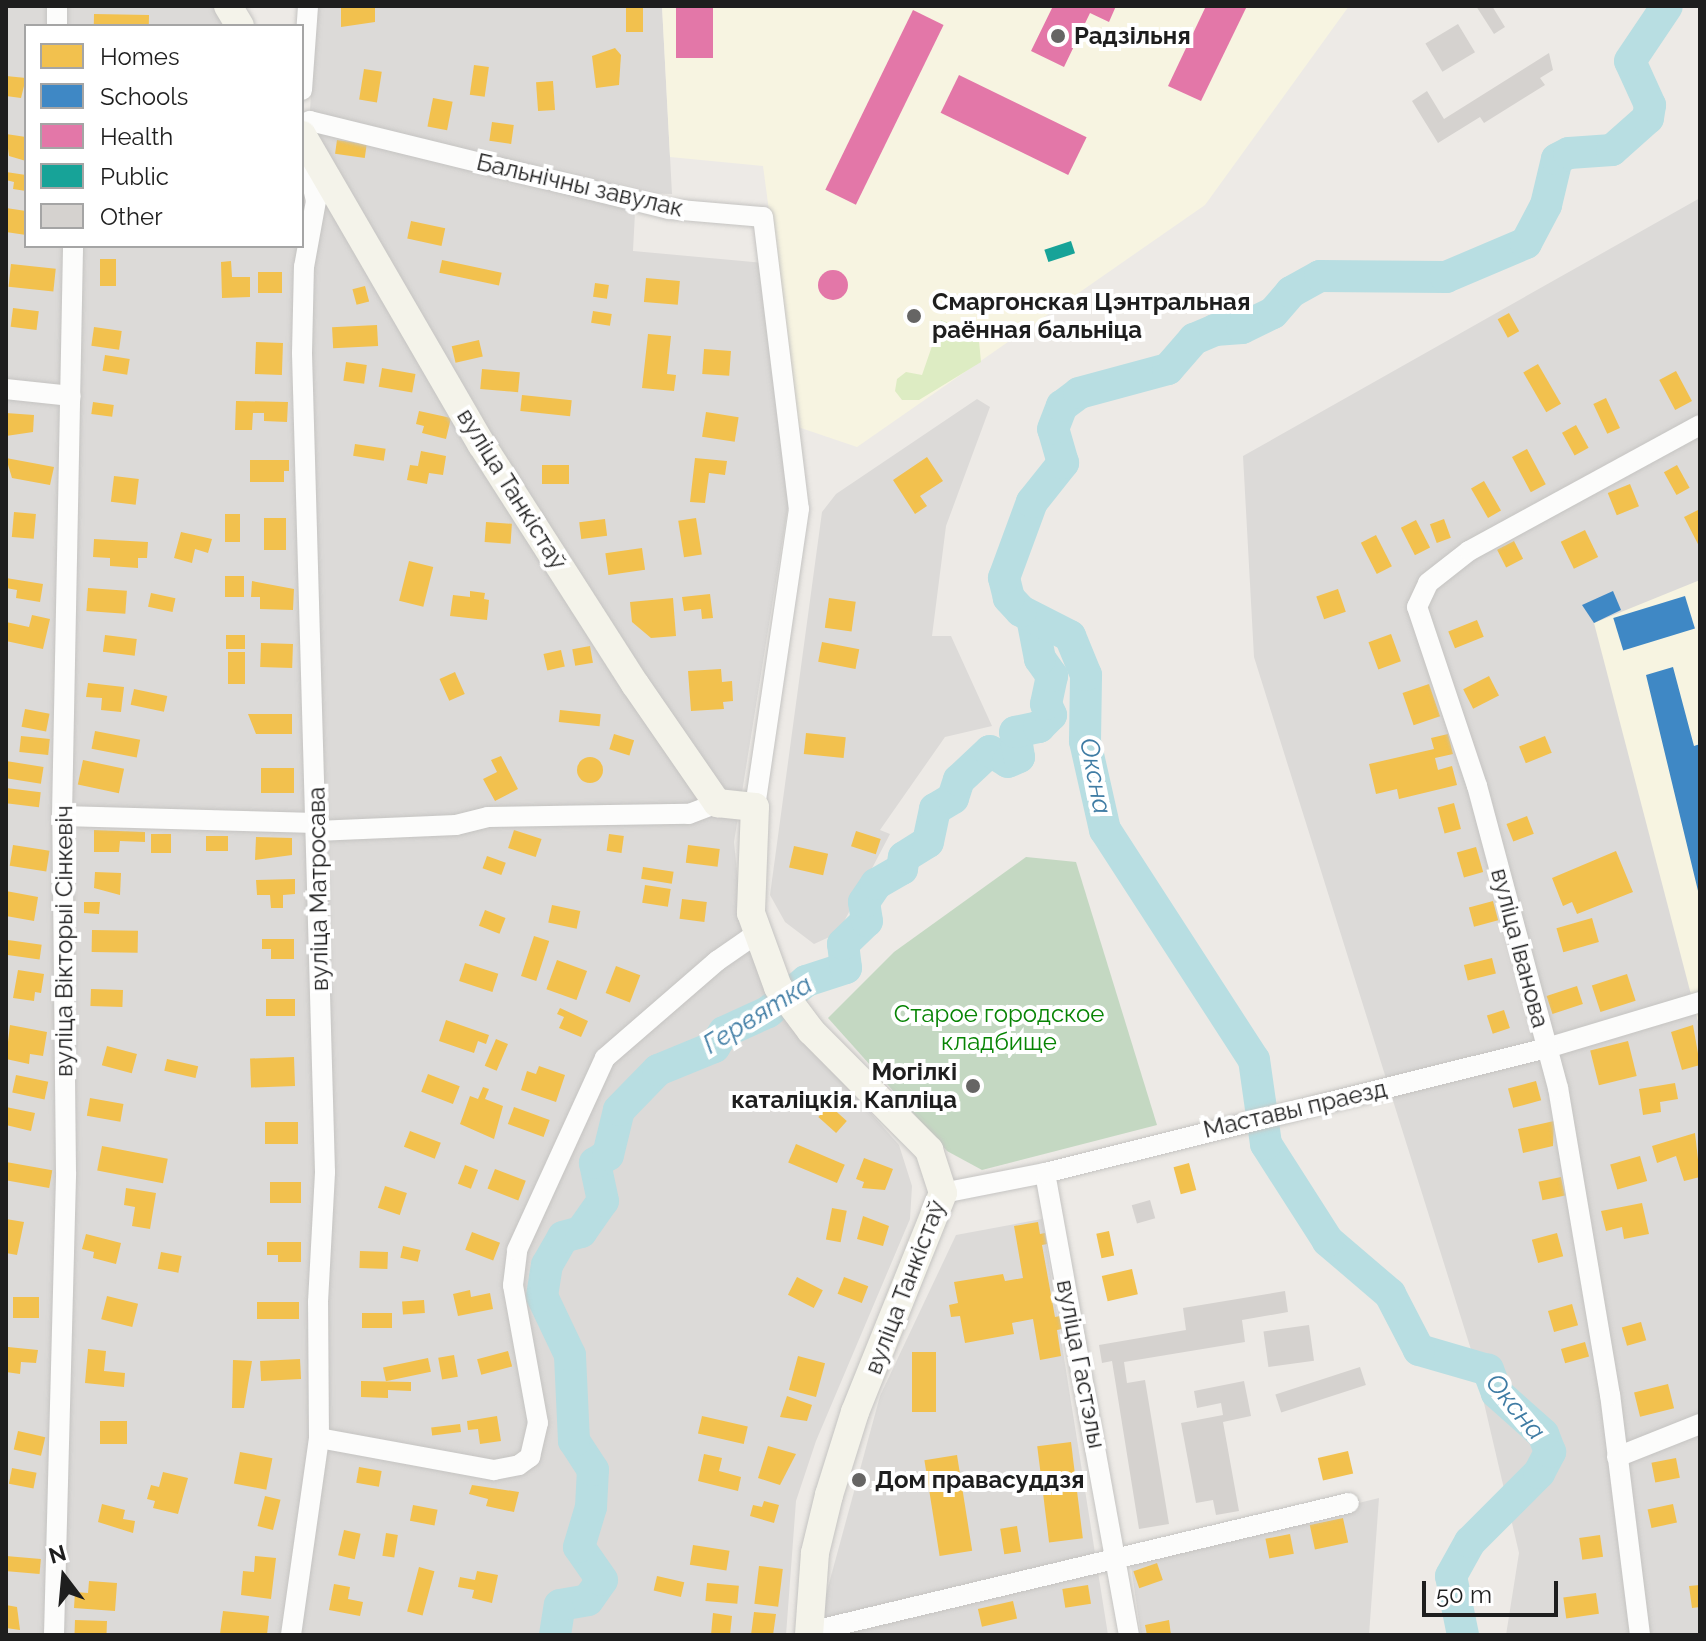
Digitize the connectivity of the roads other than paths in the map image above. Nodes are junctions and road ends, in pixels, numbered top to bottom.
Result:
1 (228, 6) edge
2 (308, 6) edge
3 (239, 24) edge
4 (304, 62) edge
5 (304, 124) edge
6 (304, 138) edge
7 (304, 152) edge
8 (73, 248) edge
9 (6, 389) edge
10 (71, 396) junction
11 (1700, 425) edge
12 (799, 509) joint
13 (717, 803) junction
14 (755, 807) junction
15 (62, 816) junction
16 (316, 827) junction
17 (756, 934) junction
18 (1700, 1002) edge
19 (1547, 1048) junction
20 (1045, 1173) junction
21 (943, 1193) junction
22 (1700, 1424) edge
23 (319, 1438) junction
24 (1617, 1457) junction
25 (1349, 1503) dead end
26 (1118, 1555) junction
27 (809, 1634) edge
28 (54, 1635) edge
29 (291, 1635) edge
30 (1129, 1635) edge
31 (1640, 1635) edge

1 - 3 street
2 - 4 street
5 - 12 street, Бальнічны завулак
6 - 13 street, вуліца Танкістаў
7 - 16 street, вуліца Матросава
8 - 10 street, вуліца Вікторыі Сінкевіч
9 - 10 street
10 - 15 street, вуліца Вікторыі Сінкевіч
11 - 19 street, вуліца Іванова
12 - 14 street, вуліца Танкістаў
13 - 14 street
13 - 16 street
14 - 17 street, вуліца Танкістаў
15 - 16 street
15 - 28 street, вуліца Вікторыі Сінкевіч
16 - 23 street, вуліца Матросава
17 - 21 street, вуліца Танкістаў
17 - 23 street
18 - 19 street, Маставы праезд
19 - 20 street, Маставы праезд
19 - 24 street, вуліца Іванова
20 - 21 street, Маставы праезд
20 - 26 street, вуліца Гастэлы
21 - 27 street, вуліца Танкістаў
22 - 24 street
23 - 29 street, вуліца Матросава
24 - 31 street, вуліца Іванова
25 - 26 street
26 - 27 street
26 - 30 street, вуліца Гастэлы

